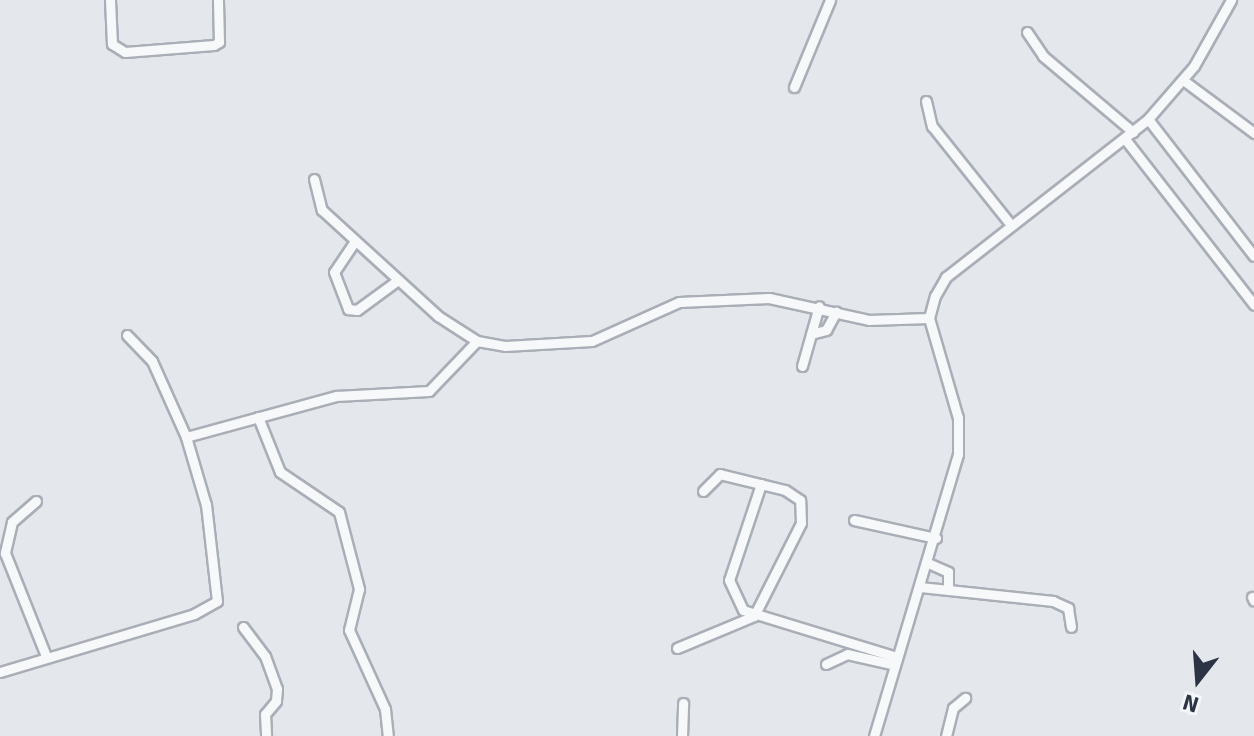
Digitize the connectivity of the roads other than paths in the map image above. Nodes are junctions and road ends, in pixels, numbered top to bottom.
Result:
1 (110, 0) edge
2 (218, 0) edge
3 (830, 0) edge
4 (1231, 0) edge
5 (1027, 32) dead end
6 (1183, 80) junction
7 (794, 87) dead end
8 (926, 101) dead end
9 (1148, 119) junction
10 (1254, 133) edge
11 (1129, 135) junction
12 (314, 179) dead end
13 (1011, 225) junction
14 (355, 241) junction
15 (1254, 256) edge
16 (398, 280) junction
17 (1254, 305) edge
18 (819, 306) junction
19 (836, 312) junction
20 (929, 318) junction
21 (811, 334) junction
22 (127, 335) dead end
23 (477, 341) junction
24 (802, 366) dead end
25 (258, 417) junction
26 (186, 437) junction
27 (761, 484) junction
28 (703, 491) dead end
29 (36, 501) dead end
30 (854, 520) dead end
31 (936, 538) junction
32 (928, 563) junction
33 (920, 587) junction
34 (948, 590) junction
35 (754, 616) junction
36 (243, 627) dead end
37 (1071, 627) dead end
38 (677, 648) dead end
39 (46, 656) junction
40 (896, 661) junction
41 (826, 664) dead end
42 (0, 672) edge
43 (965, 698) dead end
44 (683, 703) dead end
45 (266, 736) edge
46 (388, 736) edge
47 (682, 736) edge
48 (874, 736) edge
49 (946, 736) edge

1 - 2 street
3 - 7 street
4 - 6 street
5 - 11 street
6 - 9 street
6 - 10 street
8 - 13 street
9 - 11 street
9 - 15 street
11 - 13 street
11 - 17 street
12 - 14 street
13 - 20 street
14 - 16 street
14 - 16 street
16 - 23 street
18 - 19 street
18 - 21 street
18 - 23 street
19 - 20 street
19 - 21 street
20 - 31 street
21 - 24 street
22 - 26 street
23 - 25 street
25 - 26 street
25 - 46 street
26 - 39 street
27 - 28 street
27 - 35 street
27 - 35 street
29 - 39 street
30 - 31 street
31 - 32 street
32 - 33 street
32 - 34 street
33 - 34 street
33 - 40 street
34 - 37 street
35 - 38 street
35 - 40 street
36 - 45 street
39 - 42 street
40 - 41 street
40 - 48 street
43 - 49 street
44 - 47 street

